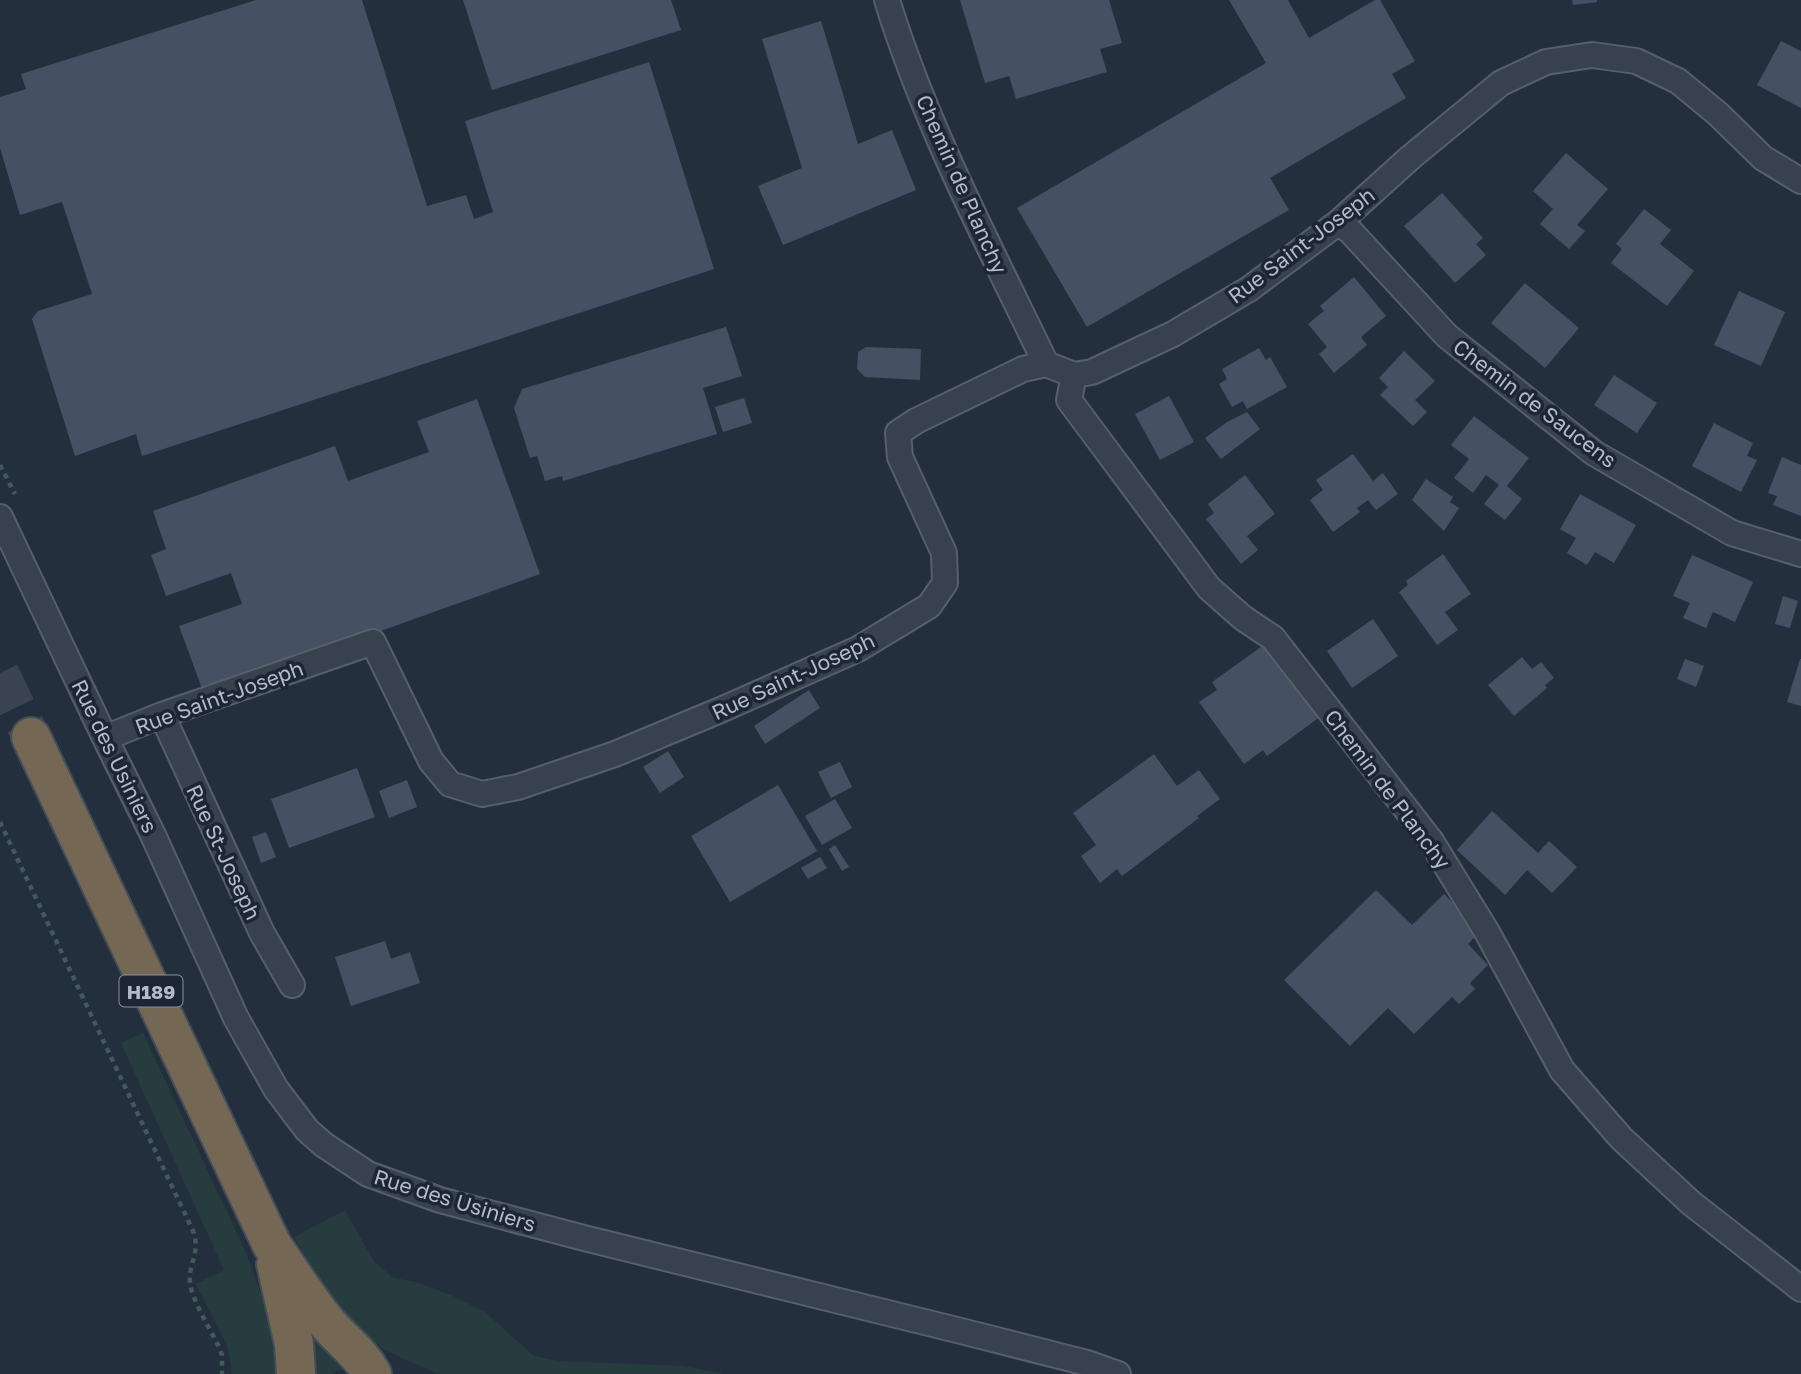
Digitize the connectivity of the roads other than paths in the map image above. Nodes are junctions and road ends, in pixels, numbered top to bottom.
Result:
1 (887, 0) edge
2 (1801, 181) edge
3 (1339, 222) junction
4 (1046, 364) junction
5 (1074, 375) junction
6 (0, 517) edge
7 (1801, 554) edge
8 (162, 716) junction
9 (31, 737) tunnel mouth
10 (104, 738) junction
11 (292, 985) dead end
12 (272, 1245) junction
13 (1801, 1289) edge
14 (296, 1374) edge
15 (372, 1374) edge
16 (1118, 1374) edge

1 - 4 street, Chemin de Planchy
2 - 3 street, Rue Saint-Joseph
3 - 5 street, Rue Saint-Joseph
3 - 7 street, Chemin de Saucens
4 - 5 street
4 - 8 street, Rue Saint-Joseph
5 - 13 street, Chemin de Planchy
6 - 10 street, Rue des Usiniers
8 - 10 street, Rue Saint-Joseph
8 - 11 street, Rue St-Joseph
9 - 12 highway, H189
10 - 16 street, Rue des Usiniers
12 - 14 highway
12 - 15 highway

